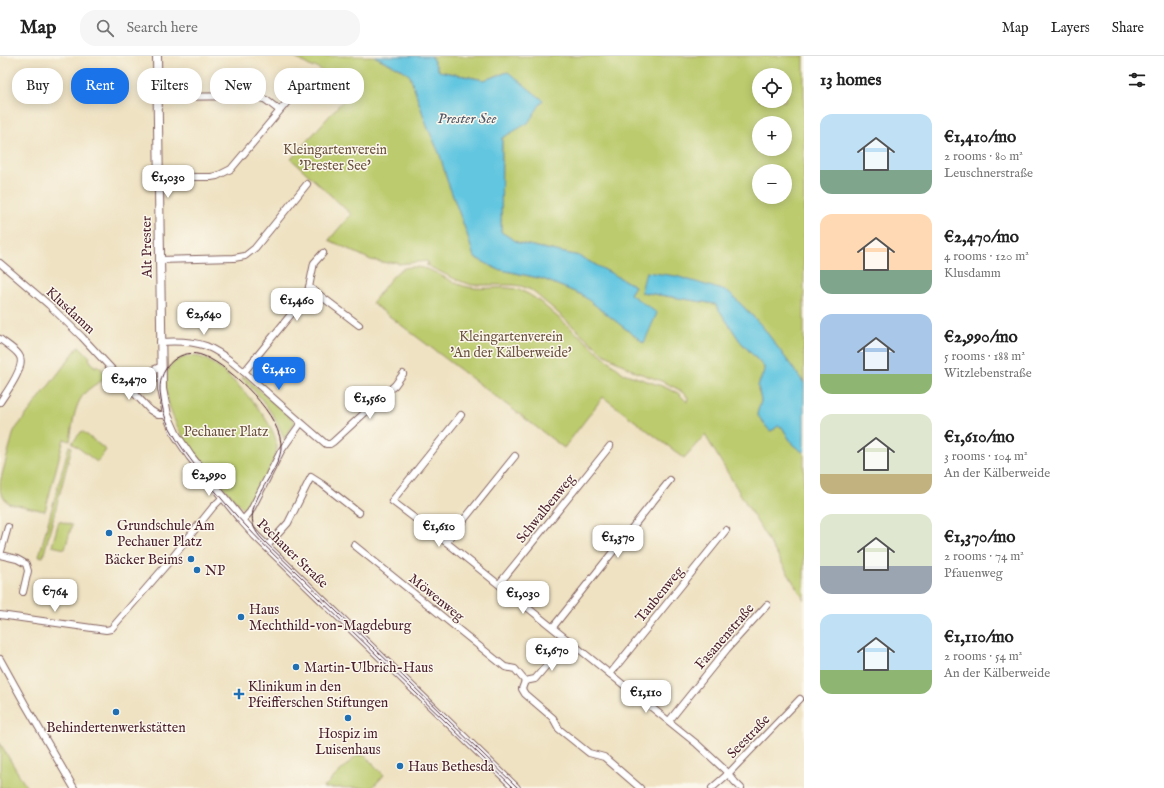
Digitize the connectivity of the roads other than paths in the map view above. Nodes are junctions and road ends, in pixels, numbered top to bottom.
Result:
1 (157, 56) edge
2 (157, 68) edge
3 (202, 97) edge
4 (157, 104) edge
5 (284, 104) edge
6 (279, 110) junction
7 (158, 177) junction
8 (307, 184) dead end
9 (323, 253) dead end
10 (159, 260) junction
11 (0, 263) edge
12 (309, 288) junction
13 (359, 325) dead end
14 (0, 339) edge
15 (160, 342) junction
16 (161, 367) junction
17 (244, 372) junction
18 (403, 374) dead end
19 (121, 379) junction
20 (0, 402) edge
21 (167, 415) junction
22 (461, 415) dead end
23 (302, 423) junction
24 (610, 446) dead end
25 (515, 456) dead end
26 (670, 480) dead end
27 (223, 497) junction
28 (359, 513) dead end
29 (242, 521) junction
30 (8, 527) dead end
31 (726, 530) dead end
32 (446, 542) junction
33 (354, 544) dead end
34 (267, 546) junction
35 (0, 555) edge
36 (499, 584) junction
37 (23, 592) dead end
38 (767, 605) dead end
39 (0, 615) edge
40 (553, 627) junction
41 (568, 640) junction
42 (0, 659) edge
43 (610, 674) junction
44 (524, 681) junction
45 (800, 699) dead end
46 (669, 721) junction
47 (728, 774) junction
48 (74, 788) edge
49 (516, 788) edge
50 (640, 788) edge
51 (712, 788) edge
52 (741, 788) edge

1 - 2 main road, Alt Prester
3 - 6 street
4 - 7 main road, Alt Prester
5 - 6 street
6 - 7 street
7 - 10 main road, Alt Prester
8 - 10 street
9 - 12 street
10 - 15 main road, Alt Prester
11 - 19 street, Klusdamm
12 - 13 street
12 - 17 street
14 - 20 street
15 - 16 main road
15 - 17 street
16 - 19 street
16 - 21 main road
17 - 23 street
18 - 23 street
19 - 21 street, Klusdamm
21 - 27 main road
22 - 32 street
23 - 29 street
24 - 36 street, Schwalbenweg
25 - 32 street
26 - 40 street
27 - 29 main road
27 - 39 street
28 - 34 street
29 - 34 main road, Pechauer Straße
30 - 35 street
31 - 43 street, Taubenweg
32 - 36 street
33 - 44 street, Möwenweg
34 - 49 main road, Pechauer Straße
35 - 37 street
36 - 40 street
38 - 46 street, Fasanenstraße
40 - 41 street
41 - 43 street
41 - 44 street
42 - 48 street
43 - 46 street
44 - 50 street, Möwenweg
45 - 47 street, Seestraße
46 - 47 street
47 - 51 street, Seestraße
47 - 52 street

